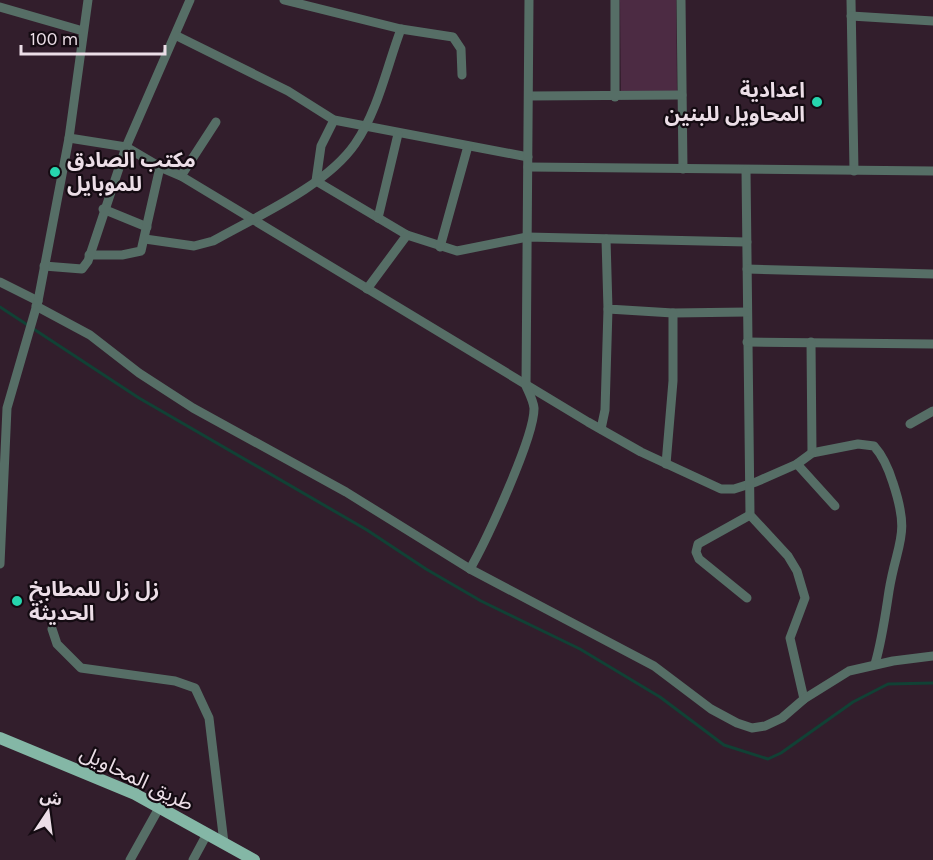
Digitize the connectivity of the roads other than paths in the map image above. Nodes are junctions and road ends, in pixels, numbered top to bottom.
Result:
1 (88, 0) edge
2 (190, 0) edge
3 (285, 0) edge
4 (529, 0) edge
5 (615, 0) edge
6 (681, 0) edge
7 (851, 0) edge
8 (0, 7) edge
9 (851, 16) junction
10 (933, 21) edge
11 (401, 29) junction
12 (83, 31) junction
13 (177, 36) junction
14 (462, 75) dead end
15 (682, 95) junction
16 (529, 96) junction
17 (615, 97) junction
18 (334, 120) junction
19 (216, 122) dead end
20 (365, 128) junction
21 (398, 134) junction
22 (69, 138) junction
23 (468, 146) junction
24 (126, 147) junction
25 (528, 162) junction
26 (160, 167) junction
27 (683, 169) junction
28 (746, 170) junction
29 (854, 171) junction
30 (933, 171) edge
31 (181, 176) junction
32 (316, 181) junction
33 (104, 209) junction
34 (253, 218) junction
35 (378, 218) junction
36 (147, 226) junction
37 (407, 235) junction
38 (527, 237) junction
39 (145, 239) junction
40 (606, 239) junction
41 (747, 243) junction
42 (440, 247) junction
43 (89, 255) junction
44 (44, 266) junction
45 (747, 269) junction
46 (933, 274) edge
47 (0, 282) edge
48 (367, 289) junction
49 (37, 304) junction
50 (608, 309) junction
51 (747, 312) junction
52 (674, 313) junction
53 (747, 342) junction
54 (811, 342) junction
55 (933, 344) edge
56 (526, 386) junction
57 (3, 409) edge
58 (933, 411) edge
59 (910, 424) dead end
60 (601, 429) junction
61 (812, 453) junction
62 (666, 464) junction
63 (797, 464) junction
64 (750, 484) junction
65 (835, 506) dead end
66 (750, 515) junction
67 (0, 564) edge
68 (470, 569) junction
69 (747, 598) dead end
70 (52, 629) dead end
71 (933, 656) edge
72 (875, 664) junction
73 (804, 699) junction
74 (0, 738) edge
75 (159, 808) junction
76 (207, 834) junction
77 (224, 843) junction
78 (130, 860) edge
79 (193, 860) edge
80 (255, 860) edge

1 - 12 street
2 - 13 street
3 - 11 street
4 - 16 street
5 - 17 street
6 - 15 street
7 - 9 street
8 - 12 street
9 - 10 street
9 - 29 street
11 - 14 street
11 - 20 street
12 - 22 street
13 - 18 street
13 - 24 street
15 - 17 street
15 - 27 street
16 - 17 street
16 - 25 street
18 - 20 street
18 - 32 street
19 - 31 street
20 - 21 street
20 - 32 street
21 - 23 street
21 - 35 street
22 - 24 street
22 - 44 street
23 - 25 street
23 - 42 street
24 - 26 street
24 - 33 street
25 - 27 street
25 - 38 street
26 - 31 street
26 - 36 street
27 - 28 street
28 - 29 street
28 - 41 street
29 - 30 street
31 - 34 street
32 - 34 street
32 - 35 street
33 - 36 street
33 - 43 street
34 - 39 street
34 - 48 street
35 - 37 street
36 - 39 street
37 - 42 street
37 - 48 street
38 - 40 street
38 - 42 street
38 - 56 street
39 - 43 street
40 - 41 street
40 - 50 street
41 - 45 street
43 - 44 street
44 - 49 street
45 - 46 street
45 - 51 street
47 - 49 street
48 - 56 street
49 - 57 street
49 - 68 street
50 - 52 street
50 - 60 street
51 - 52 street
51 - 53 street
52 - 62 street
53 - 54 street
53 - 64 street
54 - 55 street
54 - 61 street
56 - 60 street
56 - 68 street
57 - 67 street
58 - 59 street
60 - 62 street
61 - 63 street
61 - 72 street
62 - 64 street
63 - 64 street
63 - 65 street
64 - 66 street
66 - 69 street
66 - 73 street
68 - 73 street
70 - 77 street
71 - 72 street
72 - 73 street
74 - 75 main road, طريق المحاويل
75 - 76 main road, طريق المحاويل
75 - 78 street
76 - 77 main road, طريق المحاويل
76 - 79 street
77 - 80 main road, طريق المحاويل

